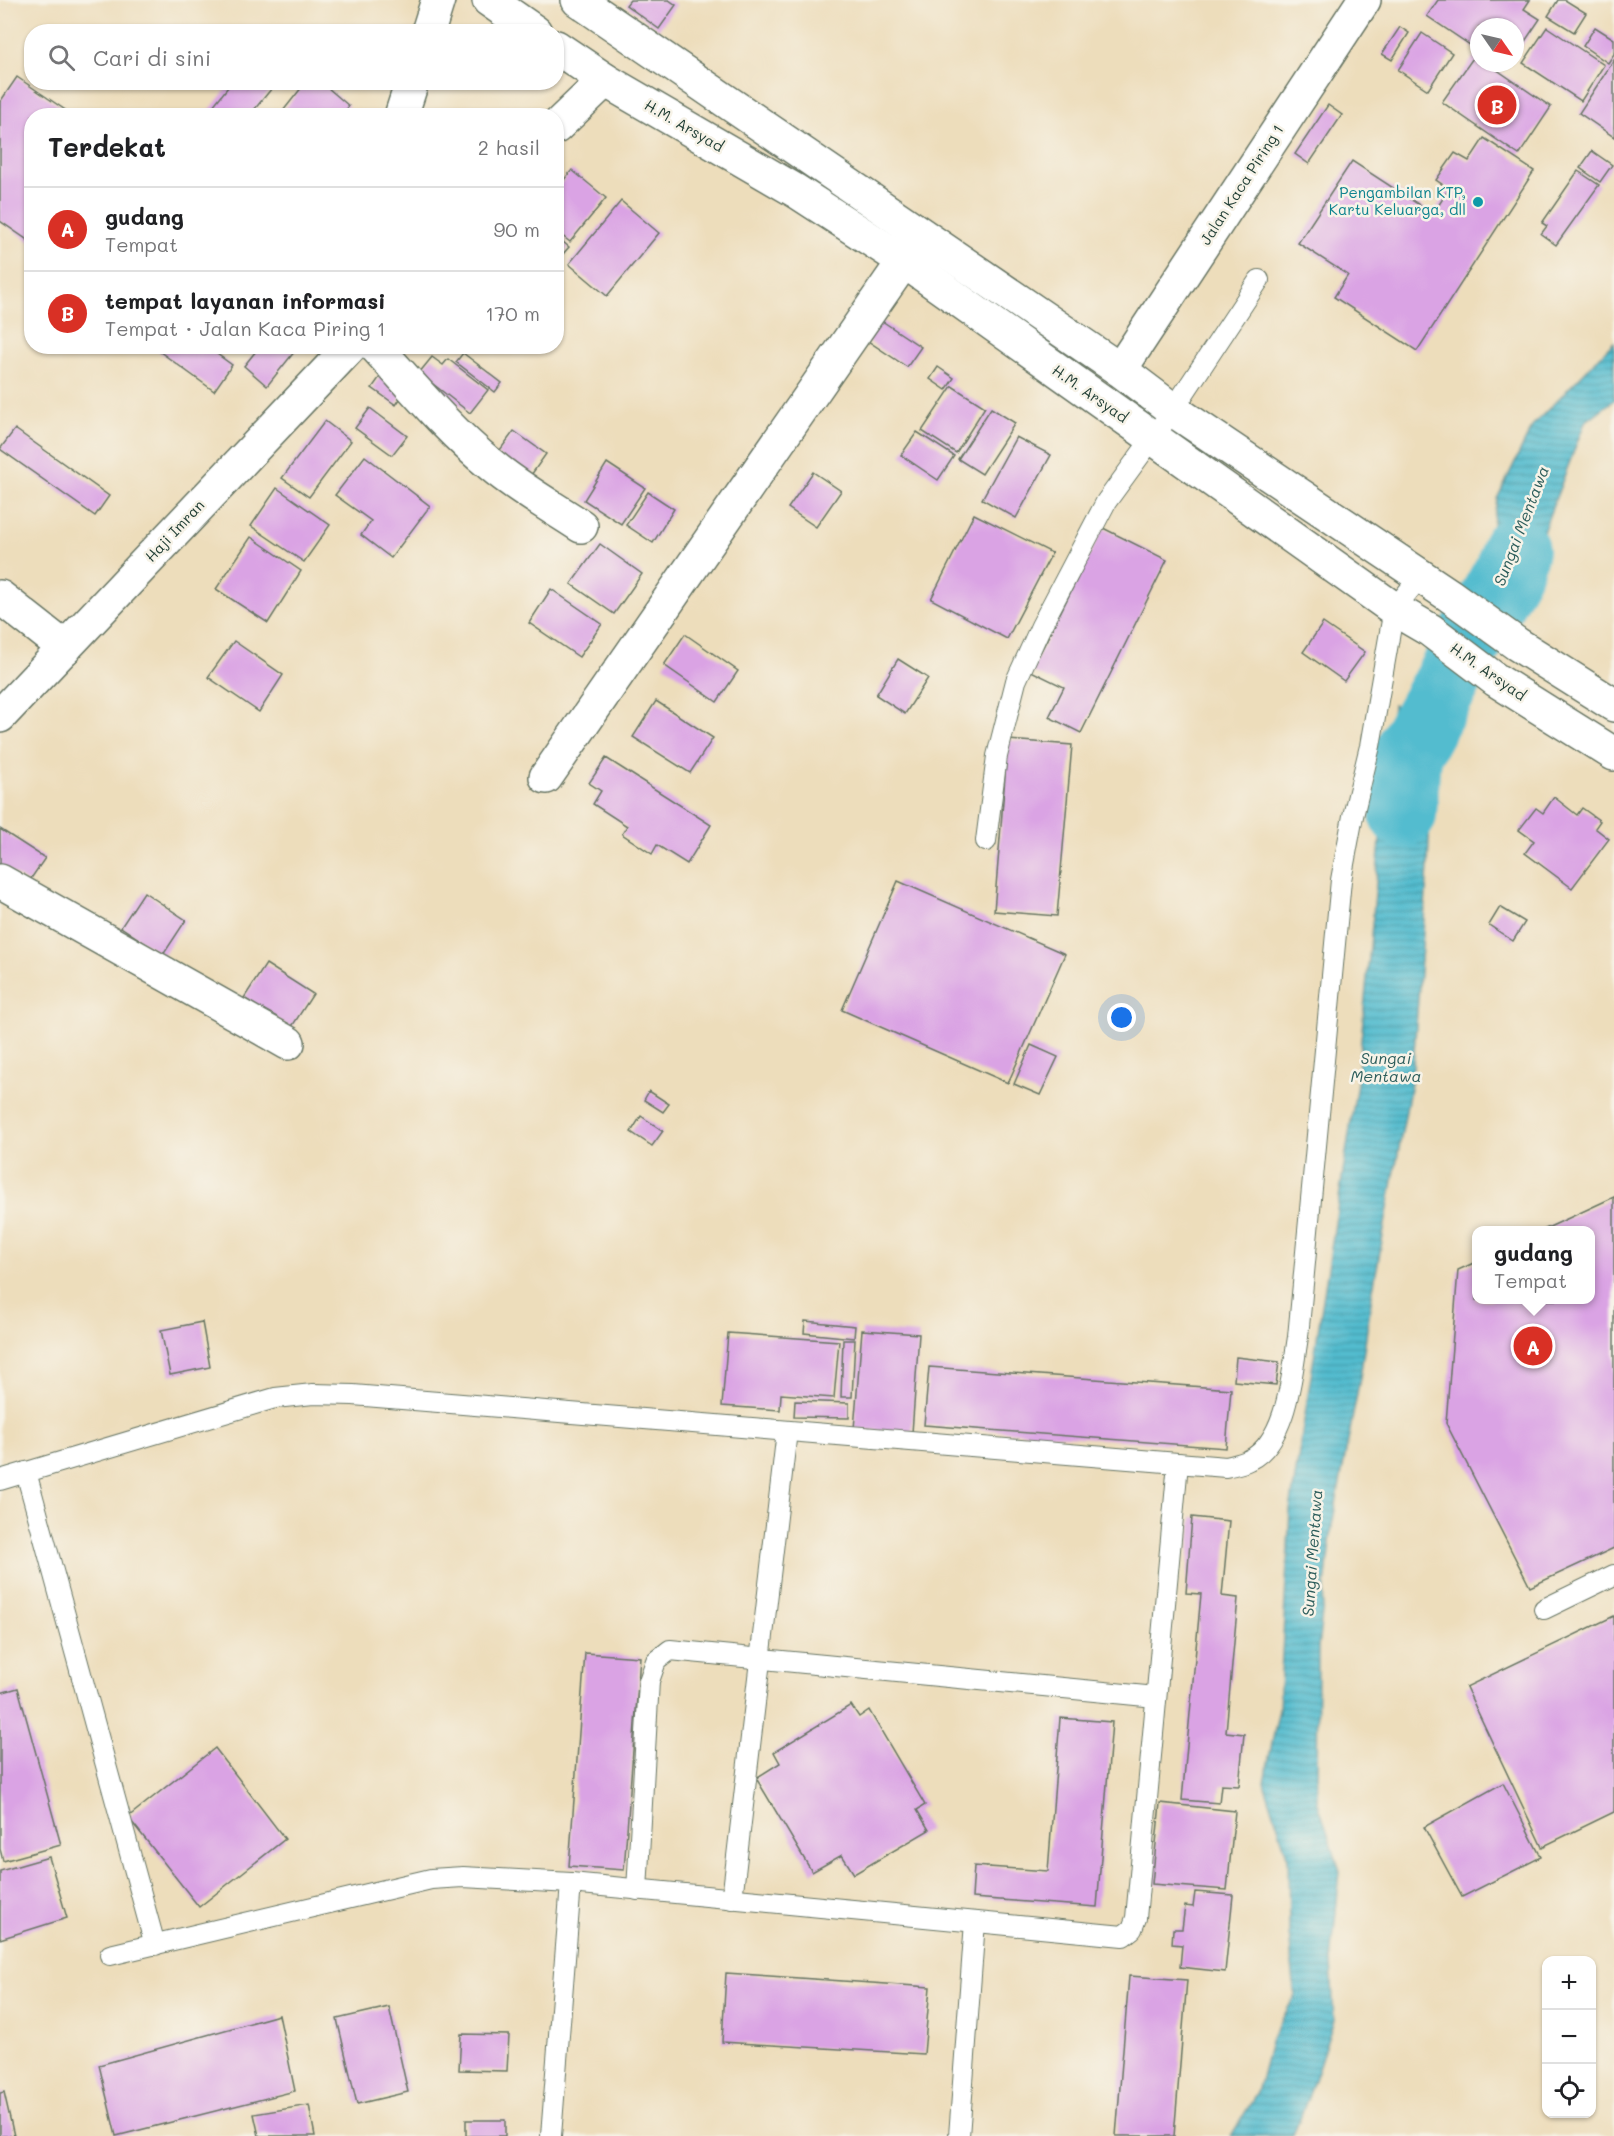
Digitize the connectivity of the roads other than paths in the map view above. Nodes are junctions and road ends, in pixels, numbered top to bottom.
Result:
1 (438, 0) edge
2 (489, 0) edge
3 (578, 0) edge
4 (1364, 0) edge
5 (430, 24) edge
6 (524, 24) edge
7 (564, 52) edge
8 (605, 80) junction
9 (410, 90) edge
10 (404, 108) edge
11 (564, 119) edge
12 (904, 261) junction
13 (1259, 280) dead end
14 (343, 354) edge
15 (382, 354) edge
16 (1120, 370) junction
17 (1173, 410) junction
18 (1152, 437) junction
19 (581, 526) dead end
20 (1420, 576) junction
21 (0, 597) edge
22 (1394, 609) junction
23 (65, 648) junction
24 (1614, 705) edge
25 (0, 716) edge
26 (1614, 754) edge
27 (546, 777) dead end
28 (986, 841) dead end
29 (0, 881) edge
30 (288, 1043) dead end
31 (787, 1431) junction
32 (1178, 1463) junction
33 (26, 1472) junction
34 (0, 1480) edge
35 (1614, 1575) edge
36 (1544, 1609) dead end
37 (761, 1658) junction
38 (1156, 1697) junction
39 (571, 1883) junction
40 (637, 1890) junction
41 (732, 1899) junction
42 (975, 1922) junction
43 (155, 1945) junction
44 (110, 1955) dead end
45 (551, 2136) edge
46 (958, 2136) edge

1 - 5 street
2 - 6 street
3 - 16 street
4 - 16 street, Jalan Kaca Piring 1
7 - 8 street, H.M. Arsyad
8 - 11 street
8 - 12 street, H.M. Arsyad
9 - 10 street
12 - 18 street, H.M. Arsyad
12 - 27 street
13 - 17 lane
14 - 23 street, Haji Imran
15 - 19 street
16 - 17 street
17 - 18 lane
17 - 20 street
18 - 22 street, H.M. Arsyad
18 - 28 lane
20 - 22 lane
20 - 24 street
21 - 23 street
22 - 26 street, H.M. Arsyad
22 - 32 lane
23 - 25 street, Haji Imran
29 - 30 street
31 - 32 lane
31 - 33 lane
31 - 37 lane
32 - 38 lane
33 - 34 lane
33 - 43 lane
35 - 36 lane
37 - 38 lane
37 - 40 lane
37 - 41 lane
38 - 42 lane
39 - 40 lane
39 - 43 lane
39 - 45 lane
40 - 41 lane
41 - 42 lane
42 - 46 lane
43 - 44 lane

